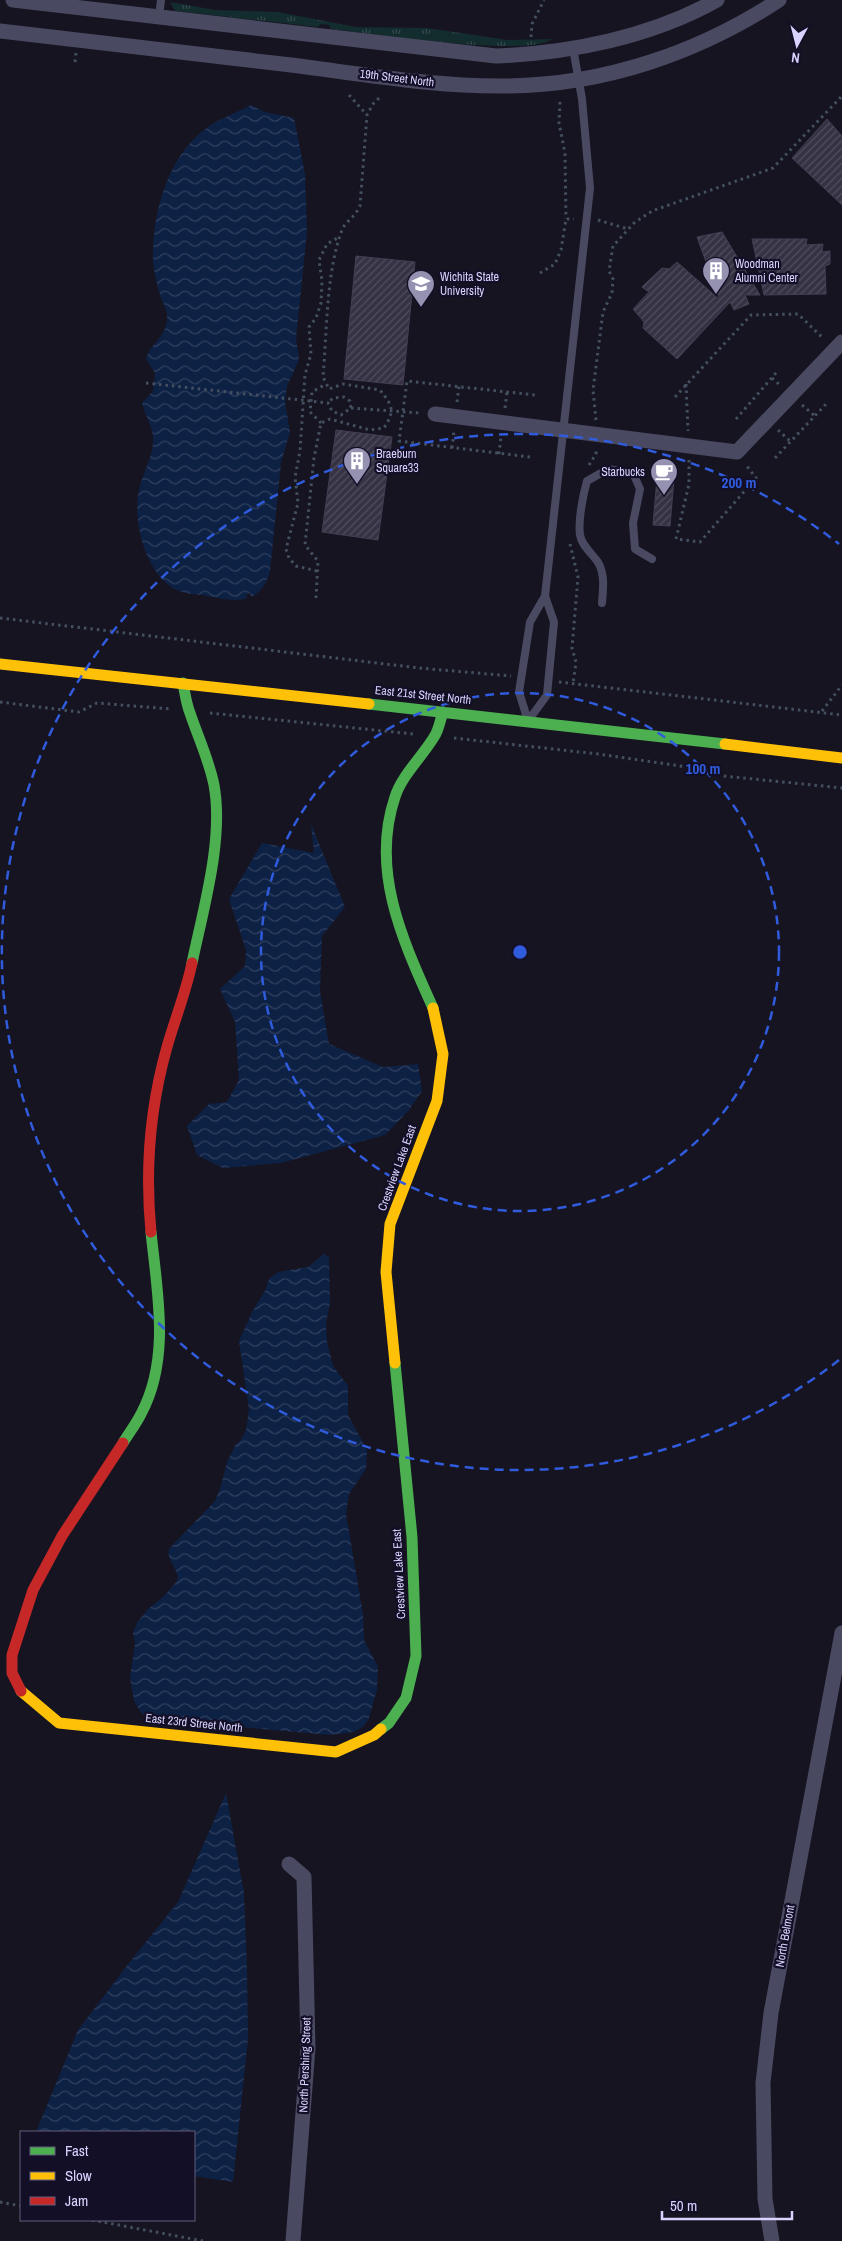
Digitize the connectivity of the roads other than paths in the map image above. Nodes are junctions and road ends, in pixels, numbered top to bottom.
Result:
1 (13, 0) edge
2 (161, 0) edge
3 (717, 0) edge
4 (779, 0) edge
5 (159, 17) junction
6 (0, 31) edge
7 (573, 48) junction
8 (579, 78) junction
9 (838, 346) edge
10 (435, 414) road end
11 (564, 430) junction
12 (652, 558) dead end
13 (545, 596) junction
14 (602, 603) dead end
15 (0, 664) edge
16 (183, 683) junction
17 (442, 712) junction
18 (528, 721) junction
19 (842, 758) edge
20 (842, 1633) edge
21 (374, 1736) joint
22 (290, 1864) dead end
23 (293, 2241) edge
24 (772, 2241) edge

1 - 5 street
2 - 5 lane
3 - 7 street
4 - 8 street, 19th Street North
5 - 7 street
6 - 8 street, 19th Street North
7 - 8 lane
8 - 11 lane
9 - 11 street
10 - 11 street
11 - 13 lane
12 - 14 lane
13 - 18 lane
13 - 18 lane
15 - 16 street, East 21st Street North
16 - 17 street, East 21st Street North
16 - 21 street, East 23rd Street North
17 - 18 street, East 21st Street North
17 - 21 street, Crestview Lake East
18 - 19 street, East 21st Street North
20 - 24 street, North Belmont
22 - 23 street, North Pershing Street

